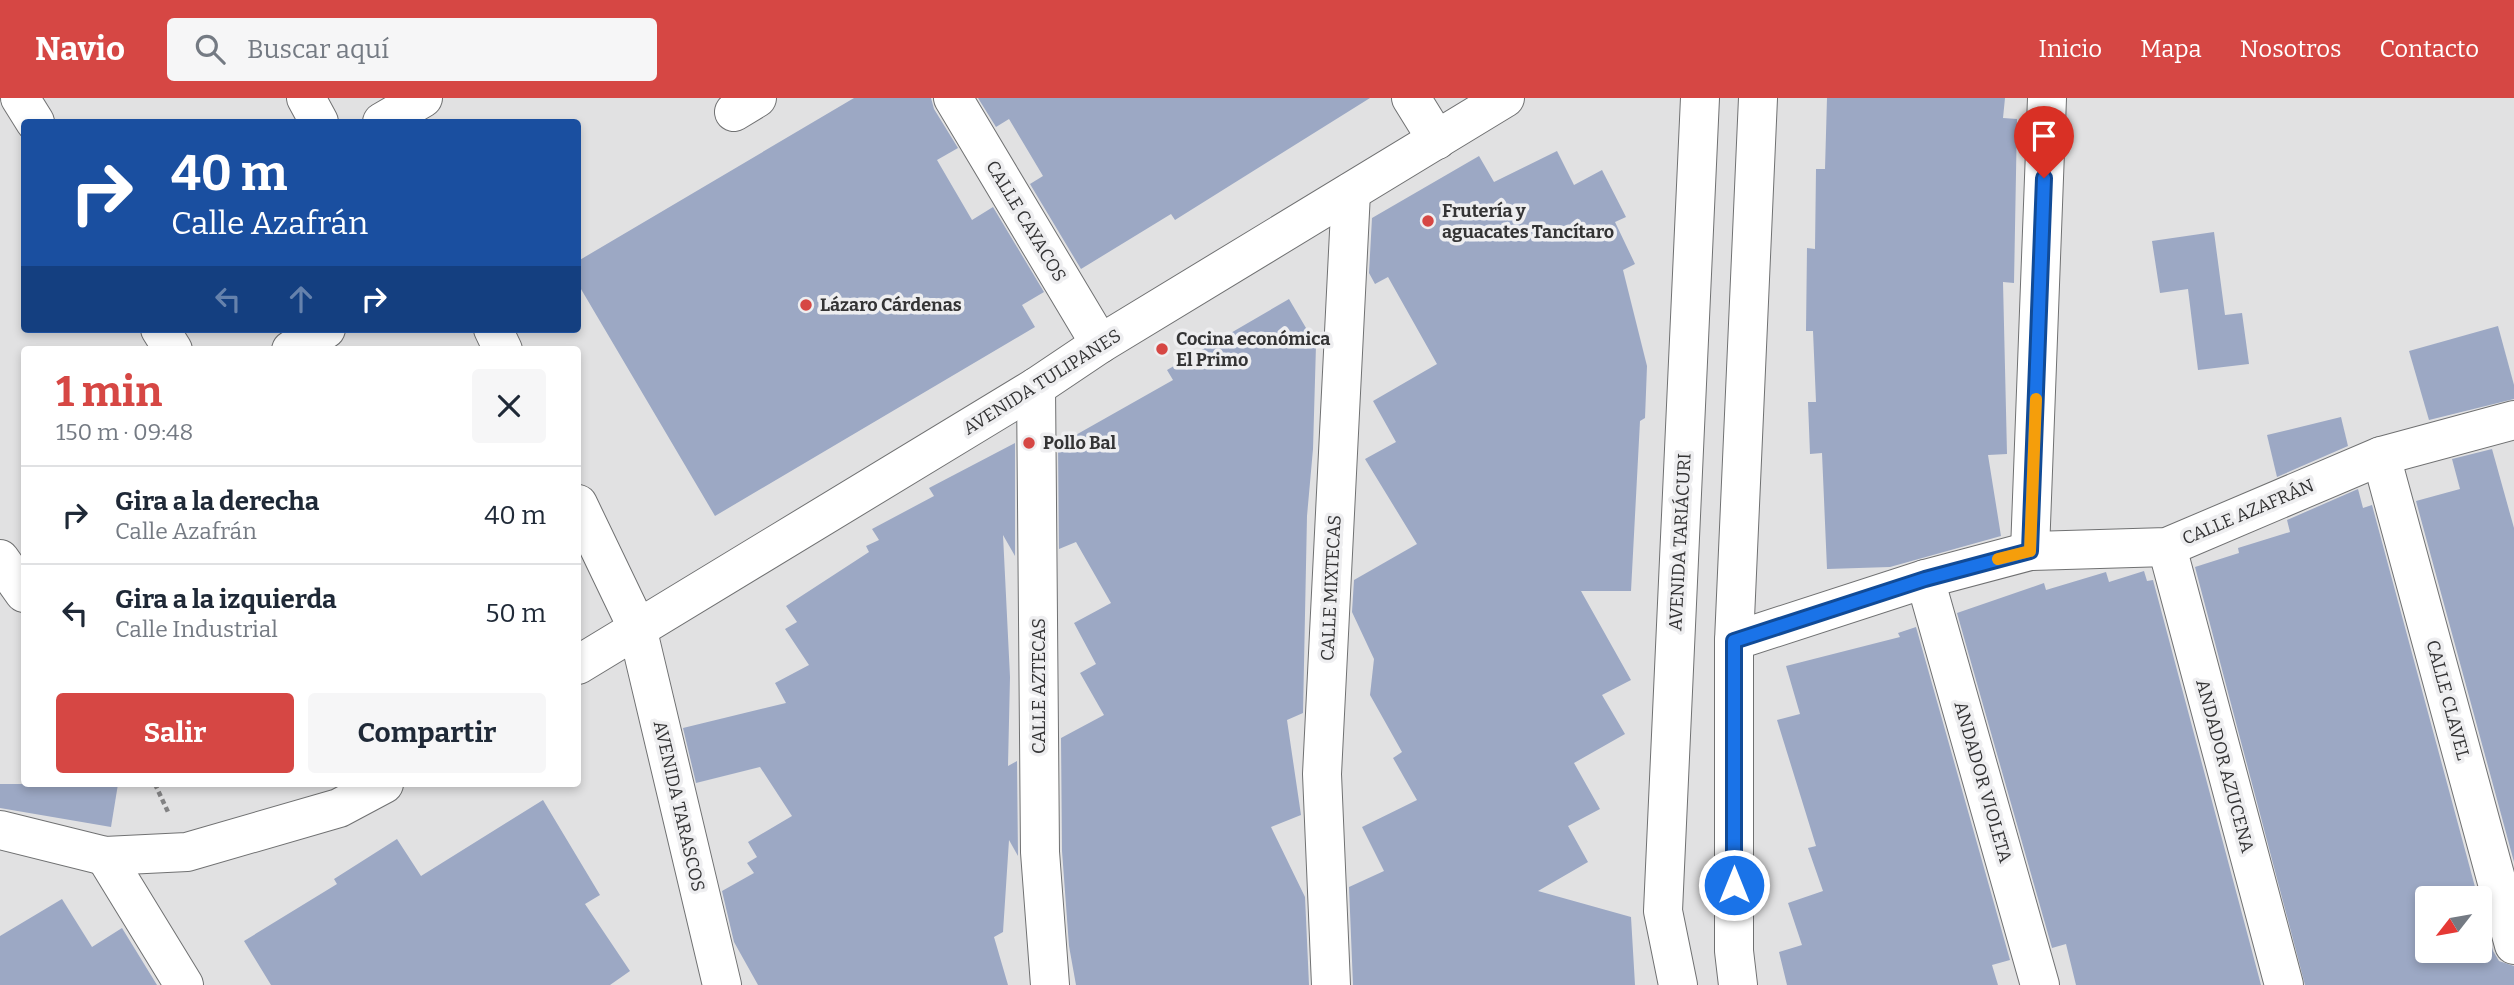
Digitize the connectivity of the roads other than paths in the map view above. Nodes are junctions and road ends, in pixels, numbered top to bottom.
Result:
1 (20, 98) edge
2 (306, 98) edge
3 (423, 98) edge
4 (953, 98) edge
5 (1411, 98) edge
6 (1505, 98) edge
7 (1700, 98) edge
8 (1758, 98) edge
9 (2047, 98) edge
10 (33, 119) edge
11 (317, 119) edge
12 (387, 119) edge
13 (1437, 140) junction
14 (1351, 192) junction
15 (319, 333) edge
16 (1100, 344) junction
17 (298, 346) edge
18 (1036, 387) junction
19 (2514, 420) edge
20 (2381, 456) junction
21 (581, 510) edge
22 (2167, 547) junction
23 (2030, 551) junction
24 (0, 559) edge
25 (1925, 579) junction
26 (21, 589) edge
27 (637, 627) junction
28 (1734, 641) junction
29 (581, 662) edge
30 (378, 787) edge
31 (0, 830) edge
32 (105, 856) junction
33 (2514, 945) edge
34 (184, 985) edge
35 (722, 985) edge
36 (1050, 985) edge
37 (1331, 985) edge
38 (1678, 985) edge
39 (1738, 985) edge
40 (2040, 985) edge
41 (2284, 985) edge

1 - 10 street
2 - 11 street
3 - 12 street
4 - 16 street, CALLE CAYACOS
5 - 13 street
6 - 13 street, AVENIDA TULIPANES
7 - 38 street, AVENIDA TARIÁCURI
8 - 28 street
9 - 23 street
13 - 14 street, AVENIDA TULIPANES
14 - 16 street, AVENIDA TULIPANES
14 - 37 street, CALLE MIXTECAS
15 - 17 street
16 - 18 street, AVENIDA TULIPANES
18 - 27 street, AVENIDA TULIPANES
18 - 36 street, CALLE AZTECAS
19 - 20 street, CALLE AZAFRÁN
20 - 22 street, CALLE AZAFRÁN
20 - 33 street, CALLE CLAVEL
21 - 27 street, AVENIDA TARASCOS
22 - 23 street, CALLE AZAFRÁN
22 - 41 street, ANDADOR AZUCENA
23 - 25 street, CALLE AZAFRÁN
24 - 26 street
25 - 28 street, CALLE AZAFRÁN
25 - 40 street, ANDADOR VIOLETA
27 - 29 street, AVENIDA TULIPANES
27 - 35 street, AVENIDA TARASCOS
28 - 39 street
30 - 32 street
31 - 32 street
32 - 34 street

